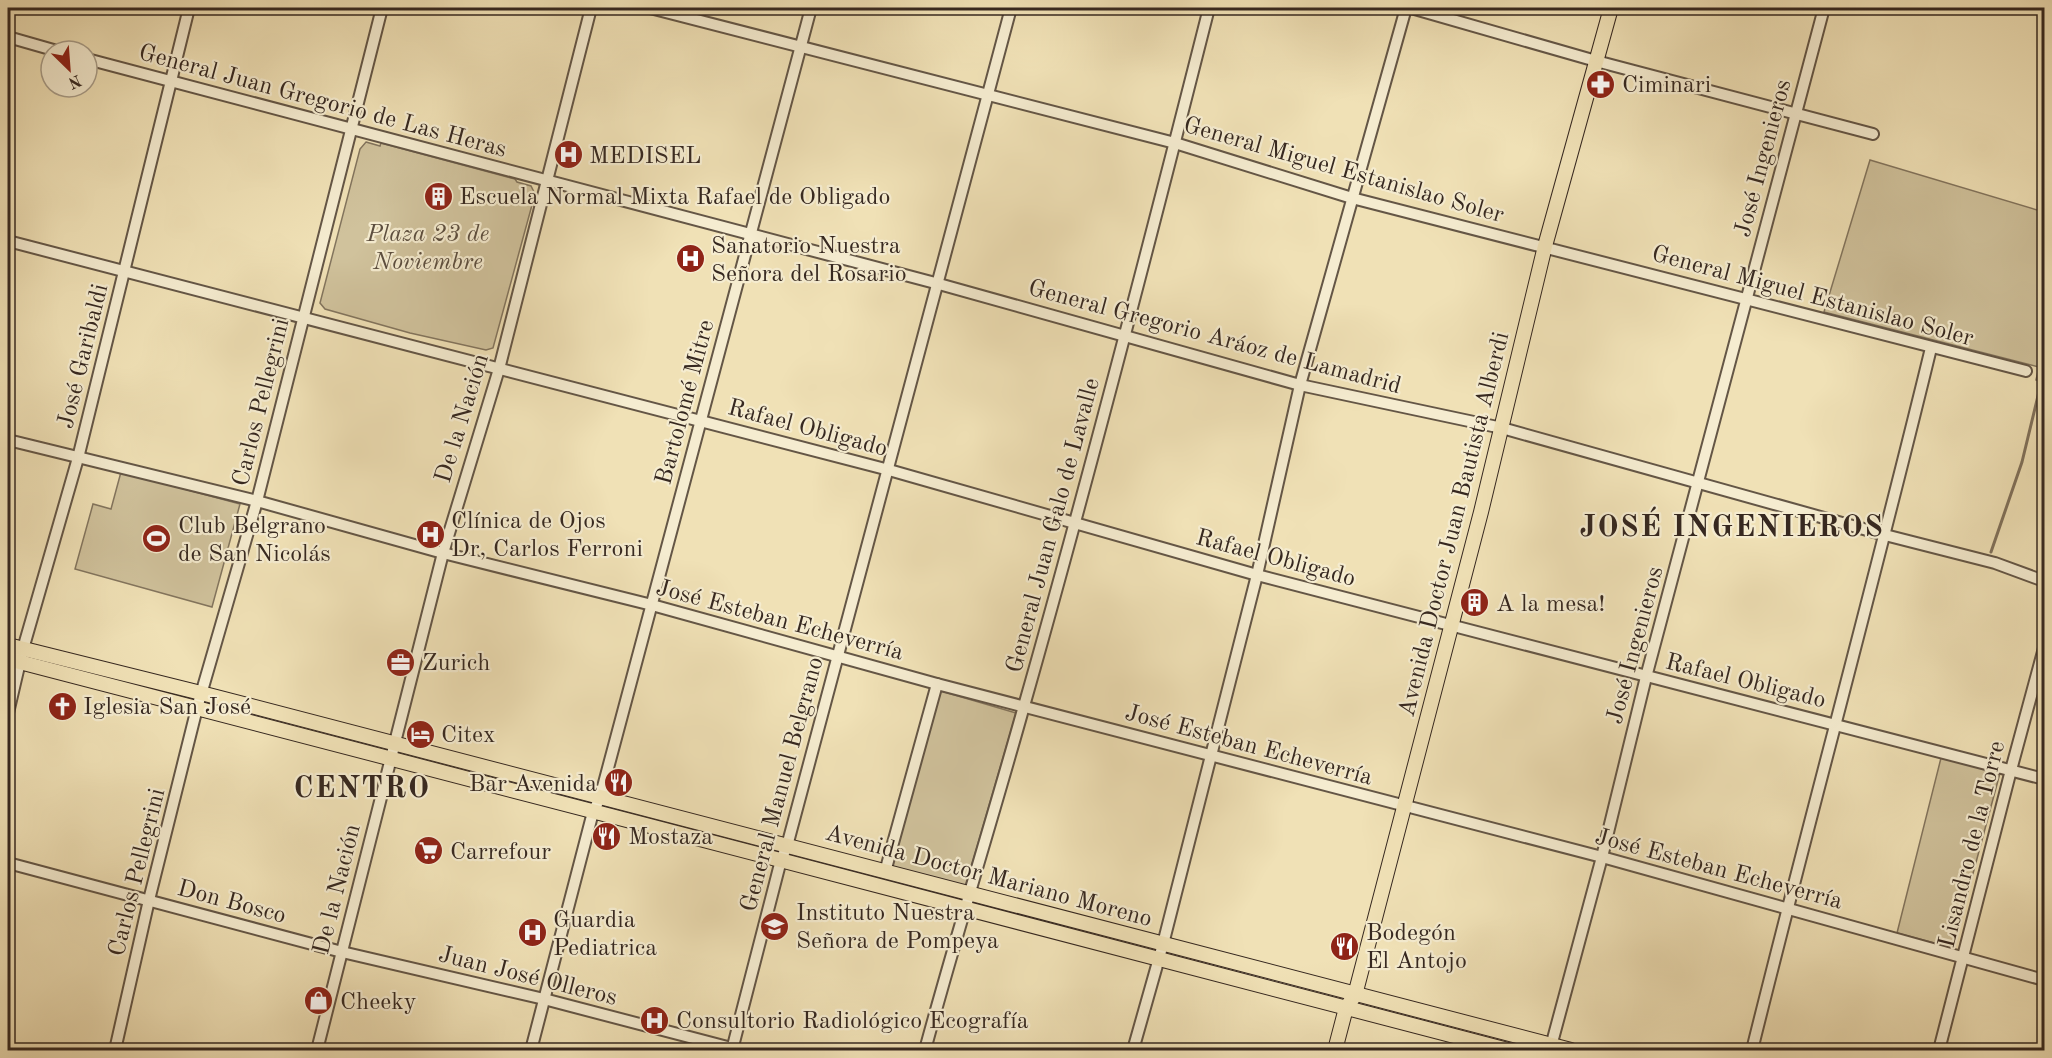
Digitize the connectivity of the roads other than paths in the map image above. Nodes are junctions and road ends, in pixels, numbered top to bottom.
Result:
1 (9, 8) edge
2 (189, 8) edge
3 (382, 8) edge
4 (591, 8) edge
5 (650, 8) edge
6 (811, 8) edge
7 (1011, 8) edge
8 (1209, 8) edge
9 (1406, 8) edge
10 (1412, 8) edge
11 (1611, 8) edge
12 (1824, 8) edge
13 (8, 14) edge
14 (8, 37) edge
15 (39, 46) edge
16 (801, 46) junction
17 (1596, 61) junction
18 (99, 62) edge
19 (171, 82) junction
20 (988, 95) junction
21 (1794, 115) junction
22 (351, 129) junction
23 (1873, 134) dead end
24 (1175, 143) junction
25 (548, 180) junction
26 (1352, 198) junction
27 (751, 234) junction
28 (8, 241) edge
29 (1545, 246) junction
30 (124, 271) junction
31 (939, 284) junction
32 (1746, 299) junction
33 (302, 319) junction
34 (1125, 335) junction
35 (1931, 348) junction
36 (499, 369) junction
37 (2026, 371) dead end
38 (1300, 385) junction
39 (701, 421) junction
40 (1502, 428) junction
41 (8, 440) edge
42 (78, 458) junction
43 (889, 470) junction
44 (1699, 484) junction
45 (257, 501) junction
46 (1075, 522) junction
47 (1885, 536) junction
48 (442, 553) junction
49 (1257, 575) junction
50 (2044, 581) edge
51 (652, 605) junction
52 (1452, 626) junction
53 (8, 645) edge
54 (2044, 648) edge
55 (17, 657) edge
56 (838, 657) junction
57 (2042, 670) edge
58 (1646, 677) junction
59 (937, 684) junction
60 (201, 693) junction
61 (1024, 707) junction
62 (197, 708) junction
63 (8, 713) edge
64 (1835, 723) junction
65 (394, 744) junction
66 (1212, 755) junction
67 (390, 759) junction
68 (2011, 770) junction
69 (2044, 779) edge
70 (600, 798) junction
71 (1403, 806) junction
72 (593, 812) junction
73 (787, 846) junction
74 (1602, 857) junction
75 (781, 860) junction
76 (8, 863) edge
77 (885, 872) junction
78 (968, 894) junction
79 (149, 900) junction
80 (965, 909) junction
81 (1787, 909) junction
82 (1160, 951) junction
83 (342, 952) junction
84 (1964, 957) junction
85 (2044, 980) edge
86 (1355, 995) junction
87 (544, 999) junction
88 (1346, 1008) junction
89 (1551, 1048) edge
90 (115, 1050) edge
91 (317, 1050) edge
92 (531, 1050) edge
93 (735, 1050) edge
94 (926, 1050) edge
95 (1133, 1050) edge
96 (1335, 1050) edge
97 (1508, 1050) edge
98 (1571, 1050) edge
99 (1752, 1050) edge
100 (1939, 1050) edge

1 - 13 street
2 - 19 street, José Garibaldi
3 - 22 street, Carlos Pellegrini
4 - 25 street, De la Nación
5 - 16 street, General Miguel Estanislao Soler
6 - 16 street, Bartolomé Mitre
7 - 20 street, General Manuel Belgrano
8 - 24 street, General Juan Galo de Lavalle
9 - 26 street
10 - 17 street
11 - 17 main road, Avenida Doctor Juan Bautista Alberdi
12 - 21 street, José Ingenieros
14 - 15 street
16 - 20 street, General Miguel Estanislao Soler
16 - 27 street, Bartolomé Mitre
17 - 21 street
17 - 29 main road, Avenida Doctor Juan Bautista Alberdi
18 - 19 street, General Juan Gregorio de Las Heras
19 - 22 street, General Juan Gregorio de Las Heras
19 - 30 street, José Garibaldi
20 - 24 street, General Miguel Estanislao Soler
20 - 31 street, General Manuel Belgrano
21 - 23 street
21 - 32 street, José Ingenieros
22 - 25 street, General Juan Gregorio de Las Heras
22 - 33 street, Carlos Pellegrini
24 - 26 street, General Miguel Estanislao Soler
24 - 34 street, General Juan Galo de Lavalle
25 - 27 street, General Gregorio Aráoz de Lamadrid
25 - 36 street, De la Nación
26 - 29 street, General Miguel Estanislao Soler
26 - 38 street
27 - 31 street, General Gregorio Aráoz de Lamadrid
27 - 39 street, Bartolomé Mitre
28 - 30 street, Rafael Obligado
29 - 32 street, General Miguel Estanislao Soler
29 - 40 main road, Avenida Doctor Juan Bautista Alberdi
30 - 33 street, Rafael Obligado
30 - 42 street, José Garibaldi
31 - 34 street, General Gregorio Aráoz de Lamadrid
31 - 43 street, General Manuel Belgrano
32 - 35 street, General Miguel Estanislao Soler
32 - 44 street, José Ingenieros
33 - 36 street, Rafael Obligado
33 - 45 street, Carlos Pellegrini
34 - 38 street, General Gregorio Aráoz de Lamadrid
34 - 46 street, General Juan Galo de Lavalle
35 - 37 street, General Miguel Estanislao Soler
35 - 47 street
36 - 39 street, Rafael Obligado
36 - 48 street, De la Nación
38 - 40 street, General Gregorio Aráoz de Lamadrid
38 - 49 street
39 - 43 street, Rafael Obligado
39 - 51 street, Bartolomé Mitre
40 - 44 street, General Gregorio Aráoz de Lamadrid
40 - 52 main road, Avenida Doctor Juan Bautista Alberdi
41 - 42 street, José Esteban Echeverría
42 - 45 street, José Esteban Echeverría
42 - 55 street, José Garibaldi
43 - 46 street, Rafael Obligado
43 - 56 street, General Manuel Belgrano
44 - 47 street, General Gregorio Aráoz de Lamadrid
44 - 58 street, José Ingenieros
45 - 48 street, José Esteban Echeverría
45 - 60 street, Carlos Pellegrini
46 - 49 street, Rafael Obligado
46 - 61 street, General Juan Galo de Lavalle
47 - 50 street, General Gregorio Aráoz de Lamadrid
47 - 64 street
48 - 51 street, José Esteban Echeverría
48 - 65 street, De la Nación
49 - 52 street, Rafael Obligado
49 - 66 street
51 - 56 street, José Esteban Echeverría
51 - 70 street, Bartolomé Mitre
52 - 58 street, Rafael Obligado
52 - 71 main road, Avenida Doctor Juan Bautista Alberdi
53 - 55 main road
54 - 57 street, Lisandro de la Torre
55 - 60 main road, Avenida Doctor Mariano Moreno
55 - 62 main road, Avenida Doctor Mariano Moreno
55 - 63 street, José Garibaldi
56 - 59 street, José Esteban Echeverría
56 - 73 street, General Manuel Belgrano
57 - 68 street, Lisandro de la Torre
58 - 64 street, Rafael Obligado
58 - 74 street, José Ingenieros
59 - 61 street, José Esteban Echeverría
59 - 77 street
60 - 62 street, Carlos Pellegrini
60 - 65 main road, Avenida Doctor Mariano Moreno
61 - 66 street, José Esteban Echeverría
61 - 78 street, General Juan Galo de Lavalle
62 - 67 main road, Avenida Doctor Mariano Moreno
62 - 79 street, Carlos Pellegrini
64 - 68 street, Rafael Obligado
64 - 81 street
65 - 67 street, De la Nación
65 - 70 main road, Avenida Doctor Mariano Moreno
66 - 71 street, José Esteban Echeverría
66 - 82 street
67 - 72 main road, Avenida Doctor Mariano Moreno
67 - 83 street, De la Nación
68 - 69 street, Rafael Obligado
68 - 84 street, Lisandro de la Torre
70 - 72 street, Bartolomé Mitre
70 - 73 main road, Avenida Doctor Mariano Moreno
71 - 74 street, José Esteban Echeverría
71 - 86 main road, Avenida Doctor Juan Bautista Alberdi
72 - 75 main road, Avenida Doctor Mariano Moreno
72 - 87 street, Bartolomé Mitre
73 - 75 street, General Manuel Belgrano
73 - 77 main road, Avenida Doctor Mariano Moreno
74 - 81 street, José Esteban Echeverría
74 - 89 street, José Ingenieros
75 - 80 main road, Avenida Doctor Mariano Moreno
75 - 93 street, General Manuel Belgrano
76 - 79 street, Don Bosco
77 - 78 main road, Avenida Doctor Mariano Moreno
78 - 80 street, General Juan Galo de Lavalle
78 - 82 main road, Avenida Doctor Mariano Moreno
79 - 83 street, Don Bosco
79 - 90 street, Carlos Pellegrini
80 - 82 main road, Avenida Doctor Mariano Moreno
80 - 94 street, General Juan Galo de Lavalle
81 - 84 street, José Esteban Echeverría
81 - 99 street
82 - 86 main road, Avenida Doctor Mariano Moreno
82 - 88 main road, Avenida Doctor Mariano Moreno
82 - 95 street
83 - 87 street, Juan José Olleros
83 - 91 street, De la Nación
84 - 85 street, José Esteban Echeverría
84 - 100 street, Lisandro de la Torre
86 - 88 main road, Avenida Doctor Juan Bautista Alberdi
86 - 89 main road, Avenida Doctor Mariano Moreno
87 - 92 street, Bartolomé Mitre
87 - 93 street, Juan José Olleros
88 - 96 main road, Avenida Doctor Juan Bautista Alberdi
88 - 97 main road, Avenida Doctor Mariano Moreno
89 - 98 main road, Avenida Doctor Mariano Moreno

